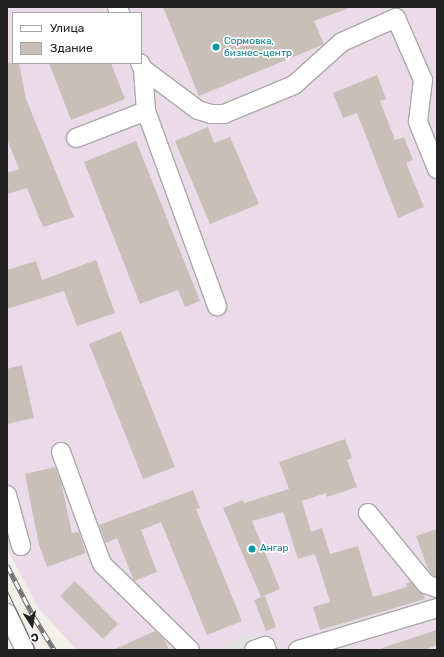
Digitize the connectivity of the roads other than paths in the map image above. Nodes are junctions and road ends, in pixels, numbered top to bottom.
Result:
1 (141, 66) edge
2 (146, 111) junction
3 (76, 138) dead end
4 (437, 169) edge
5 (218, 306) dead end
6 (61, 452) dead end
7 (7, 495) edge
8 (368, 513) dead end
9 (21, 546) dead end
10 (437, 588) edge
11 (437, 608) edge
12 (7, 613) edge
13 (25, 650) edge
14 (190, 650) edge
15 (254, 650) edge
16 (267, 650) edge
17 (298, 650) edge

1 - 2 street
1 - 4 street
2 - 3 street
2 - 5 street
6 - 14 street
7 - 9 street
8 - 10 street
11 - 17 street
12 - 13 street
15 - 16 street

